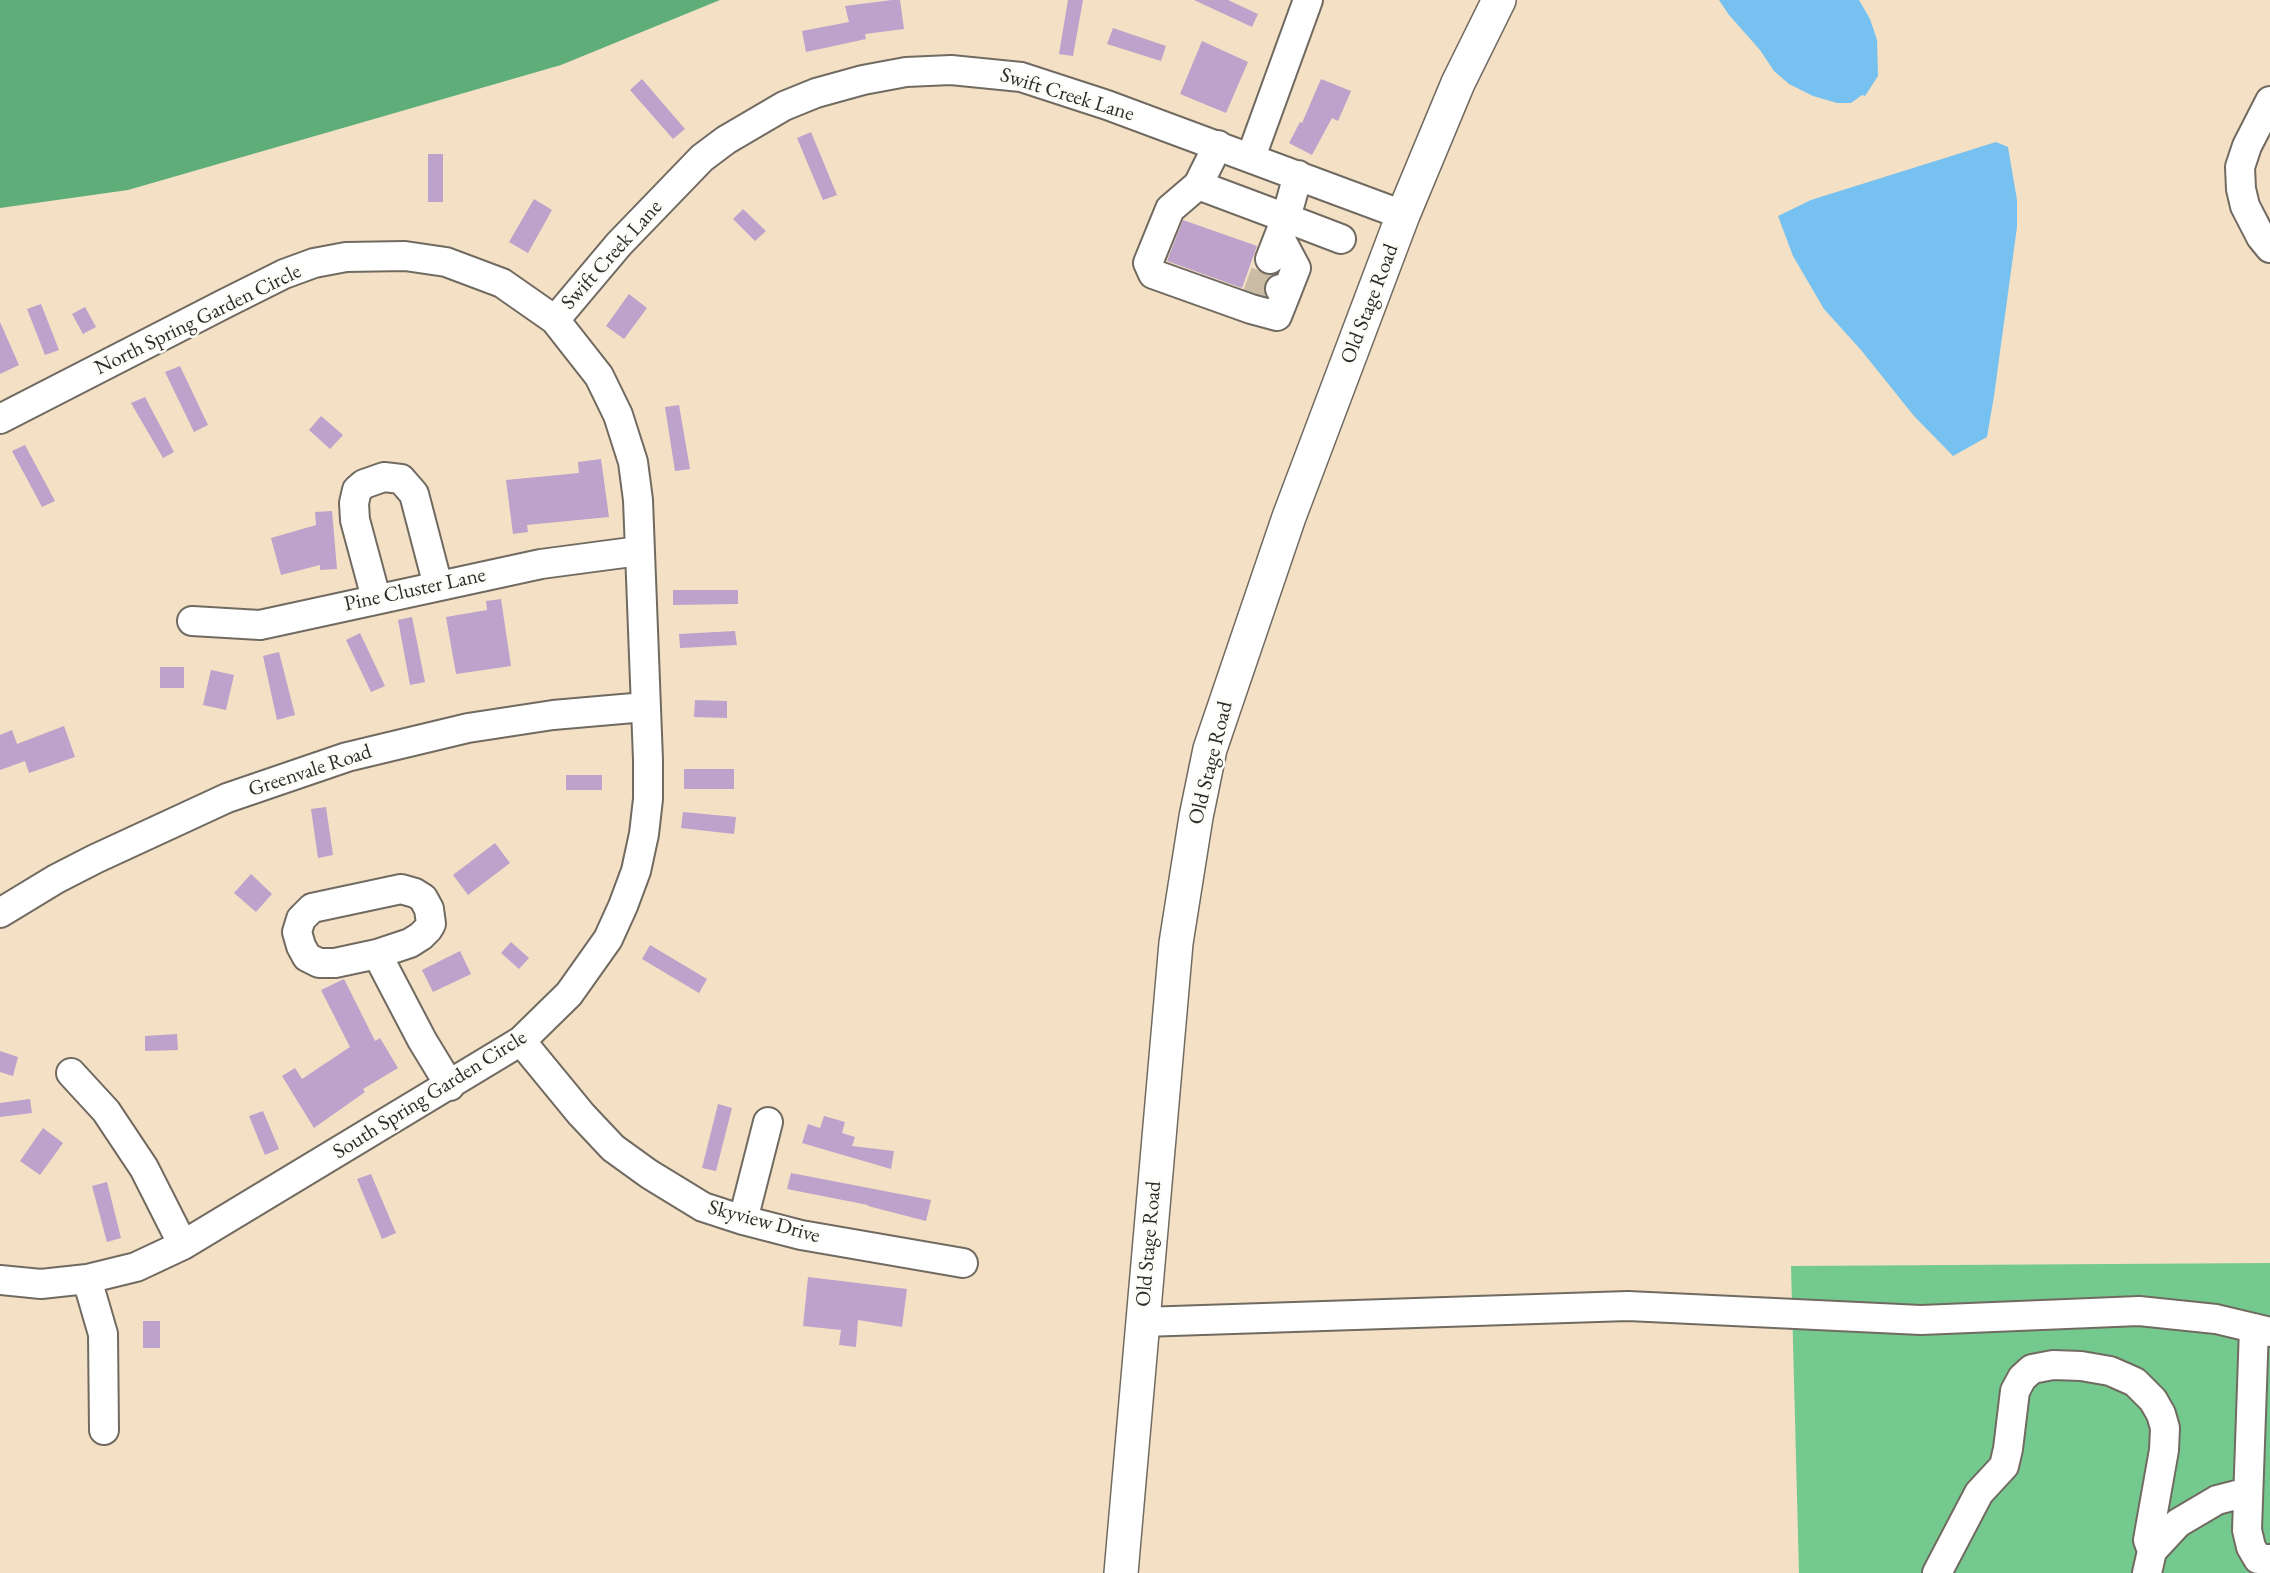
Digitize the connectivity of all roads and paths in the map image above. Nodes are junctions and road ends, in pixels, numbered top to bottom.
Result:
1 (1308, 0) edge
2 (1499, 0) edge
3 (2270, 101) edge
4 (1218, 145) junction
5 (1251, 158) junction
6 (1298, 175) junction
7 (1198, 185) junction
8 (1403, 215) junction
9 (1278, 238) junction
10 (1341, 239) dead end
11 (2270, 248) edge
12 (555, 320) junction
13 (0, 419) edge
14 (639, 550) junction
15 (438, 586) junction
16 (376, 598) junction
17 (192, 621) dead end
18 (645, 708) junction
19 (0, 913) edge
20 (377, 954) dead end
21 (521, 1041) junction
22 (70, 1073) dead end
23 (450, 1086) junction
24 (768, 1122) dead end
25 (743, 1220) junction
26 (183, 1245) junction
27 (963, 1263) dead end
28 (87, 1279) junction
29 (0, 1280) edge
30 (1142, 1322) junction
31 (2262, 1330) edge
32 (104, 1430) dead end
33 (2248, 1492) junction
34 (2270, 1559) edge
35 (2150, 1562) edge
36 (1121, 1573) edge
37 (1937, 1573) edge

1 - 5 street
2 - 8 main road, Old Stage Road
3 - 11 street
4 - 5 street, Swift Creek Lane
4 - 7 street
4 - 12 street, Swift Creek Lane
5 - 6 street, Swift Creek Lane
6 - 8 street, Swift Creek Lane
6 - 9 street
7 - 9 street
7 - 9 street
8 - 30 main road, Old Stage Road
9 - 10 street
12 - 13 street, North Spring Garden Circle
12 - 14 street, North Spring Garden Circle
14 - 15 street, Pine Cluster Lane
14 - 18 street, North Spring Garden Circle
15 - 16 street, Pine Cluster Lane
15 - 16 street
16 - 17 street, Pine Cluster Lane
18 - 19 street, Greenvale Road
18 - 21 street, South Spring Garden Circle
20 - 23 street
21 - 23 street, South Spring Garden Circle
21 - 25 street, Skyview Drive
22 - 26 street
23 - 26 street, South Spring Garden Circle
24 - 25 street
25 - 27 street, Skyview Drive
26 - 28 street, South Spring Garden Circle
28 - 29 street, South Spring Garden Circle
28 - 32 street
30 - 31 street
30 - 36 main road, Old Stage Road
31 - 33 street
33 - 34 street
33 - 35 street
35 - 37 street

